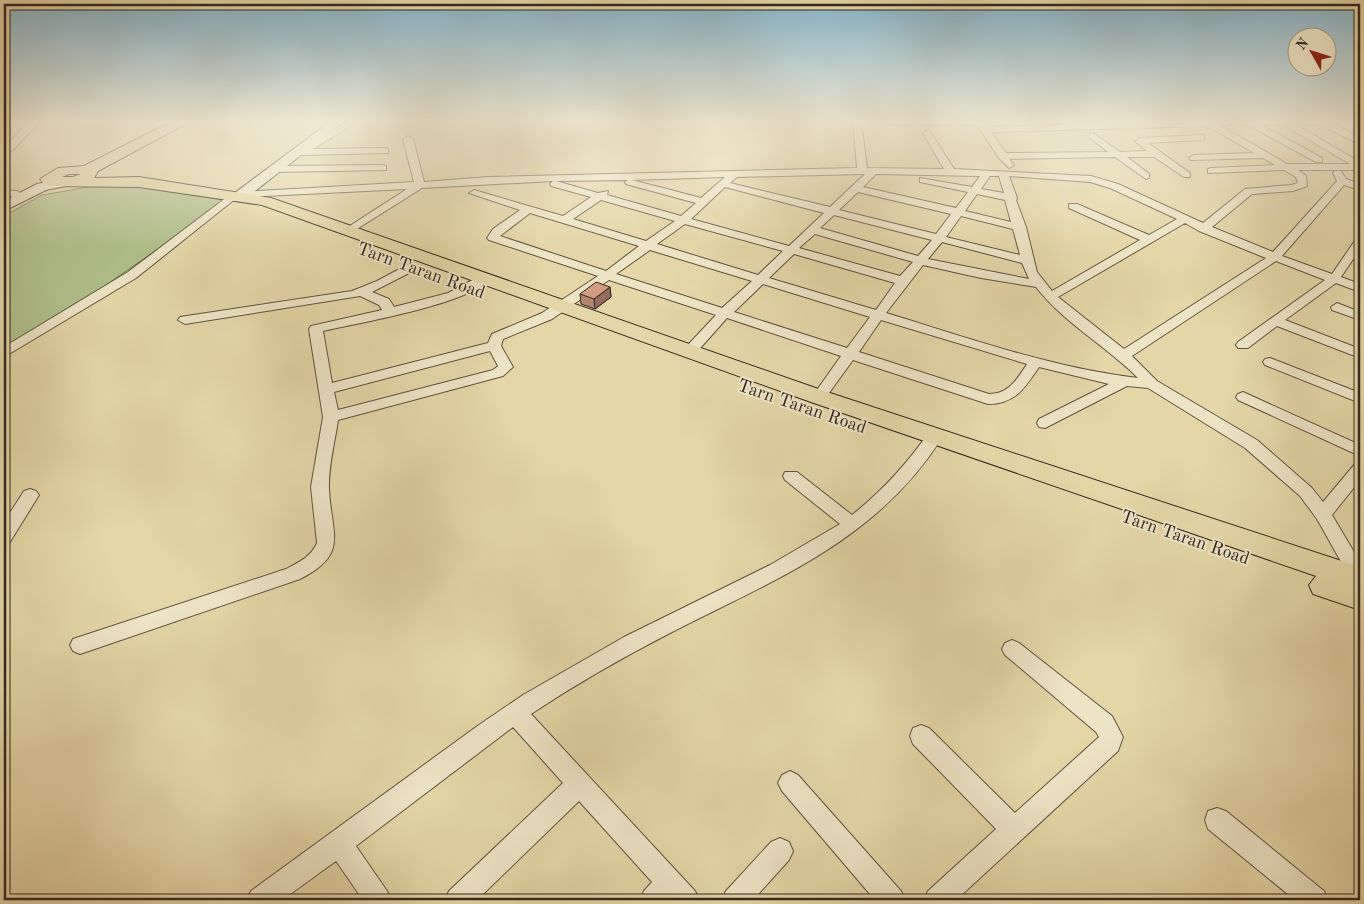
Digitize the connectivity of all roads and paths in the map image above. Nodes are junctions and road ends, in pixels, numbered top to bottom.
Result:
1 (87, 163) edge
2 (98, 163) edge
3 (285, 163) edge
4 (414, 163) edge
5 (866, 163) edge
6 (945, 163) edge
7 (1005, 163) edge
8 (1129, 163) edge
9 (1170, 163) edge
10 (1278, 163) edge
11 (1285, 167) junction
12 (1360, 167) edge
13 (383, 168) dead end
14 (1330, 168) junction
15 (276, 169) junction
16 (868, 171) junction
17 (1211, 171) dead end
18 (890, 172) junction
19 (951, 173) junction
20 (1009, 173) junction
21 (82, 174) junction
22 (987, 174) junction
23 (733, 175) junction
24 (1187, 175) dead end
25 (1146, 176) dead end
26 (536, 179) junction
27 (626, 179) junction
28 (54, 181) junction
29 (1342, 181) junction
30 (724, 184) junction
31 (420, 185) junction
32 (1360, 187) edge
33 (856, 188) junction
34 (974, 191) junction
35 (474, 193) dead end
36 (8, 196) edge
37 (600, 196) junction
38 (1012, 198) junction
39 (245, 199) junction
40 (704, 202) junction
41 (4, 206) edge
42 (1073, 206) dead end
43 (527, 210) junction
44 (833, 211) junction
45 (959, 212) junction
46 (565, 220) junction
47 (683, 220) junction
48 (1183, 220) junction
49 (1020, 226) junction
50 (1204, 229) junction
51 (349, 230) junction
52 (814, 230) junction
53 (940, 237) junction
54 (1150, 240) junction
55 (1360, 241) edge
56 (649, 246) junction
57 (794, 250) junction
58 (1274, 257) junction
59 (921, 260) junction
60 (1029, 260) junction
61 (409, 268) junction
62 (606, 276) junction
63 (762, 279) junction
64 (1334, 279) junction
65 (903, 282) junction
66 (476, 284) junction
67 (1038, 284) junction
68 (1360, 288) edge
69 (361, 292) junction
70 (1050, 297) junction
71 (1337, 307) dead end
72 (554, 311) junction
73 (390, 312) junction
74 (724, 314) junction
75 (314, 315) junction
76 (879, 315) junction
77 (1360, 316) edge
78 (184, 320) dead end
79 (1275, 321) junction
80 (1243, 345) dead end
81 (494, 346) junction
82 (690, 351) junction
83 (4, 353) edge
84 (1360, 354) edge
85 (851, 355) junction
86 (1123, 355) junction
87 (1036, 362) junction
88 (1270, 362) dead end
89 (1125, 382) junction
90 (1152, 384) junction
91 (326, 389) junction
92 (819, 397) junction
93 (1244, 397) dead end
94 (1360, 398) edge
95 (331, 417) junction
96 (1044, 423) dead end
97 (931, 443) junction
98 (1360, 452) edge
99 (1360, 469) edge
100 (791, 476) dead end
101 (30, 495) dead end
102 (1324, 514) junction
103 (853, 525) junction
104 (6, 530) edge
105 (1360, 579) edge
106 (1360, 598) edge
107 (80, 645) dead end
108 (1012, 649) dead end
109 (515, 712) junction
110 (920, 736) dead end
111 (790, 783) dead end
112 (579, 784) junction
113 (1217, 820) dead end
114 (1014, 830) junction
115 (340, 844) junction
116 (780, 851) dead end
117 (669, 894) edge
118 (260, 900) edge
119 (378, 900) edge
120 (458, 900) edge
121 (735, 900) edge
122 (892, 900) edge
123 (937, 900) edge
124 (1314, 900) edge

1 - 21 main road
2 - 21 main road
3 - 15 main road
4 - 31 street
5 - 16 street
6 - 19 street
7 - 20 street
8 - 25 street
9 - 24 street
10 - 11 street
11 - 14 street
11 - 17 street
11 - 50 street
12 - 14 street
13 - 15 street
14 - 29 street
15 - 39 main road
16 - 18 street
16 - 23 street
16 - 33 street
18 - 19 street
18 - 34 street
19 - 22 street
20 - 22 street
20 - 38 street
20 - 48 street
21 - 28 main road
21 - 39 main road
22 - 34 street
23 - 27 street
23 - 30 street
26 - 27 street
26 - 31 street
26 - 37 street
27 - 37 street
27 - 40 street
28 - 36 main road
28 - 41 main road
29 - 32 street
29 - 58 street
30 - 40 street
30 - 44 street
31 - 39 street
31 - 51 street
33 - 44 street
33 - 45 street
34 - 38 street
34 - 45 street
35 - 43 street
37 - 46 street
37 - 47 street
38 - 49 street
39 - 51 main road, Tarn Taran Road
39 - 61 main road, Tarn Taran Road
39 - 83 street
40 - 47 street
42 - 54 street
43 - 46 street
43 - 62 street
44 - 52 street
44 - 53 street
45 - 49 street
45 - 53 street
46 - 56 street
47 - 56 street
47 - 57 street
48 - 50 street
48 - 54 street
49 - 60 street
50 - 58 street
51 - 66 main road, Tarn Taran Road
52 - 57 street
52 - 59 street
53 - 59 street
53 - 60 street
54 - 70 street
55 - 64 street
56 - 62 street
56 - 63 street
57 - 63 street
57 - 65 street
58 - 64 street
58 - 86 street
59 - 65 street
59 - 67 street
60 - 67 street
61 - 66 main road, Tarn Taran Road
61 - 69 street
62 - 72 street
62 - 74 street
63 - 74 street
63 - 76 street
64 - 68 street
64 - 79 street
65 - 76 street
66 - 72 main road, Tarn Taran Road
66 - 73 street
67 - 70 street
69 - 73 street
69 - 75 street
70 - 86 street
71 - 77 street
72 - 81 street
72 - 82 main road, Tarn Taran Road
72 - 97 main road, Tarn Taran Road
73 - 75 street
74 - 82 street
74 - 85 street
75 - 78 street
75 - 91 street
76 - 85 street
76 - 87 street
79 - 80 street
79 - 84 street
81 - 91 street
81 - 95 street
82 - 92 main road, Tarn Taran Road
85 - 87 street
85 - 92 street
86 - 90 street
87 - 89 street
88 - 94 street
89 - 90 street
89 - 96 street
90 - 102 street
91 - 95 street
92 - 97 main road, Tarn Taran Road
93 - 98 street
95 - 107 street
97 - 103 street
97 - 105 main road, Tarn Taran Road
97 - 106 main road, Tarn Taran Road
99 - 102 street
100 - 103 street
101 - 104 street
102 - 105 street
103 - 109 street
108 - 114 street
109 - 112 street
109 - 115 street
110 - 114 street
111 - 122 street
112 - 117 street
112 - 120 street
113 - 124 street
114 - 123 street
115 - 118 street
115 - 119 street
116 - 121 street

